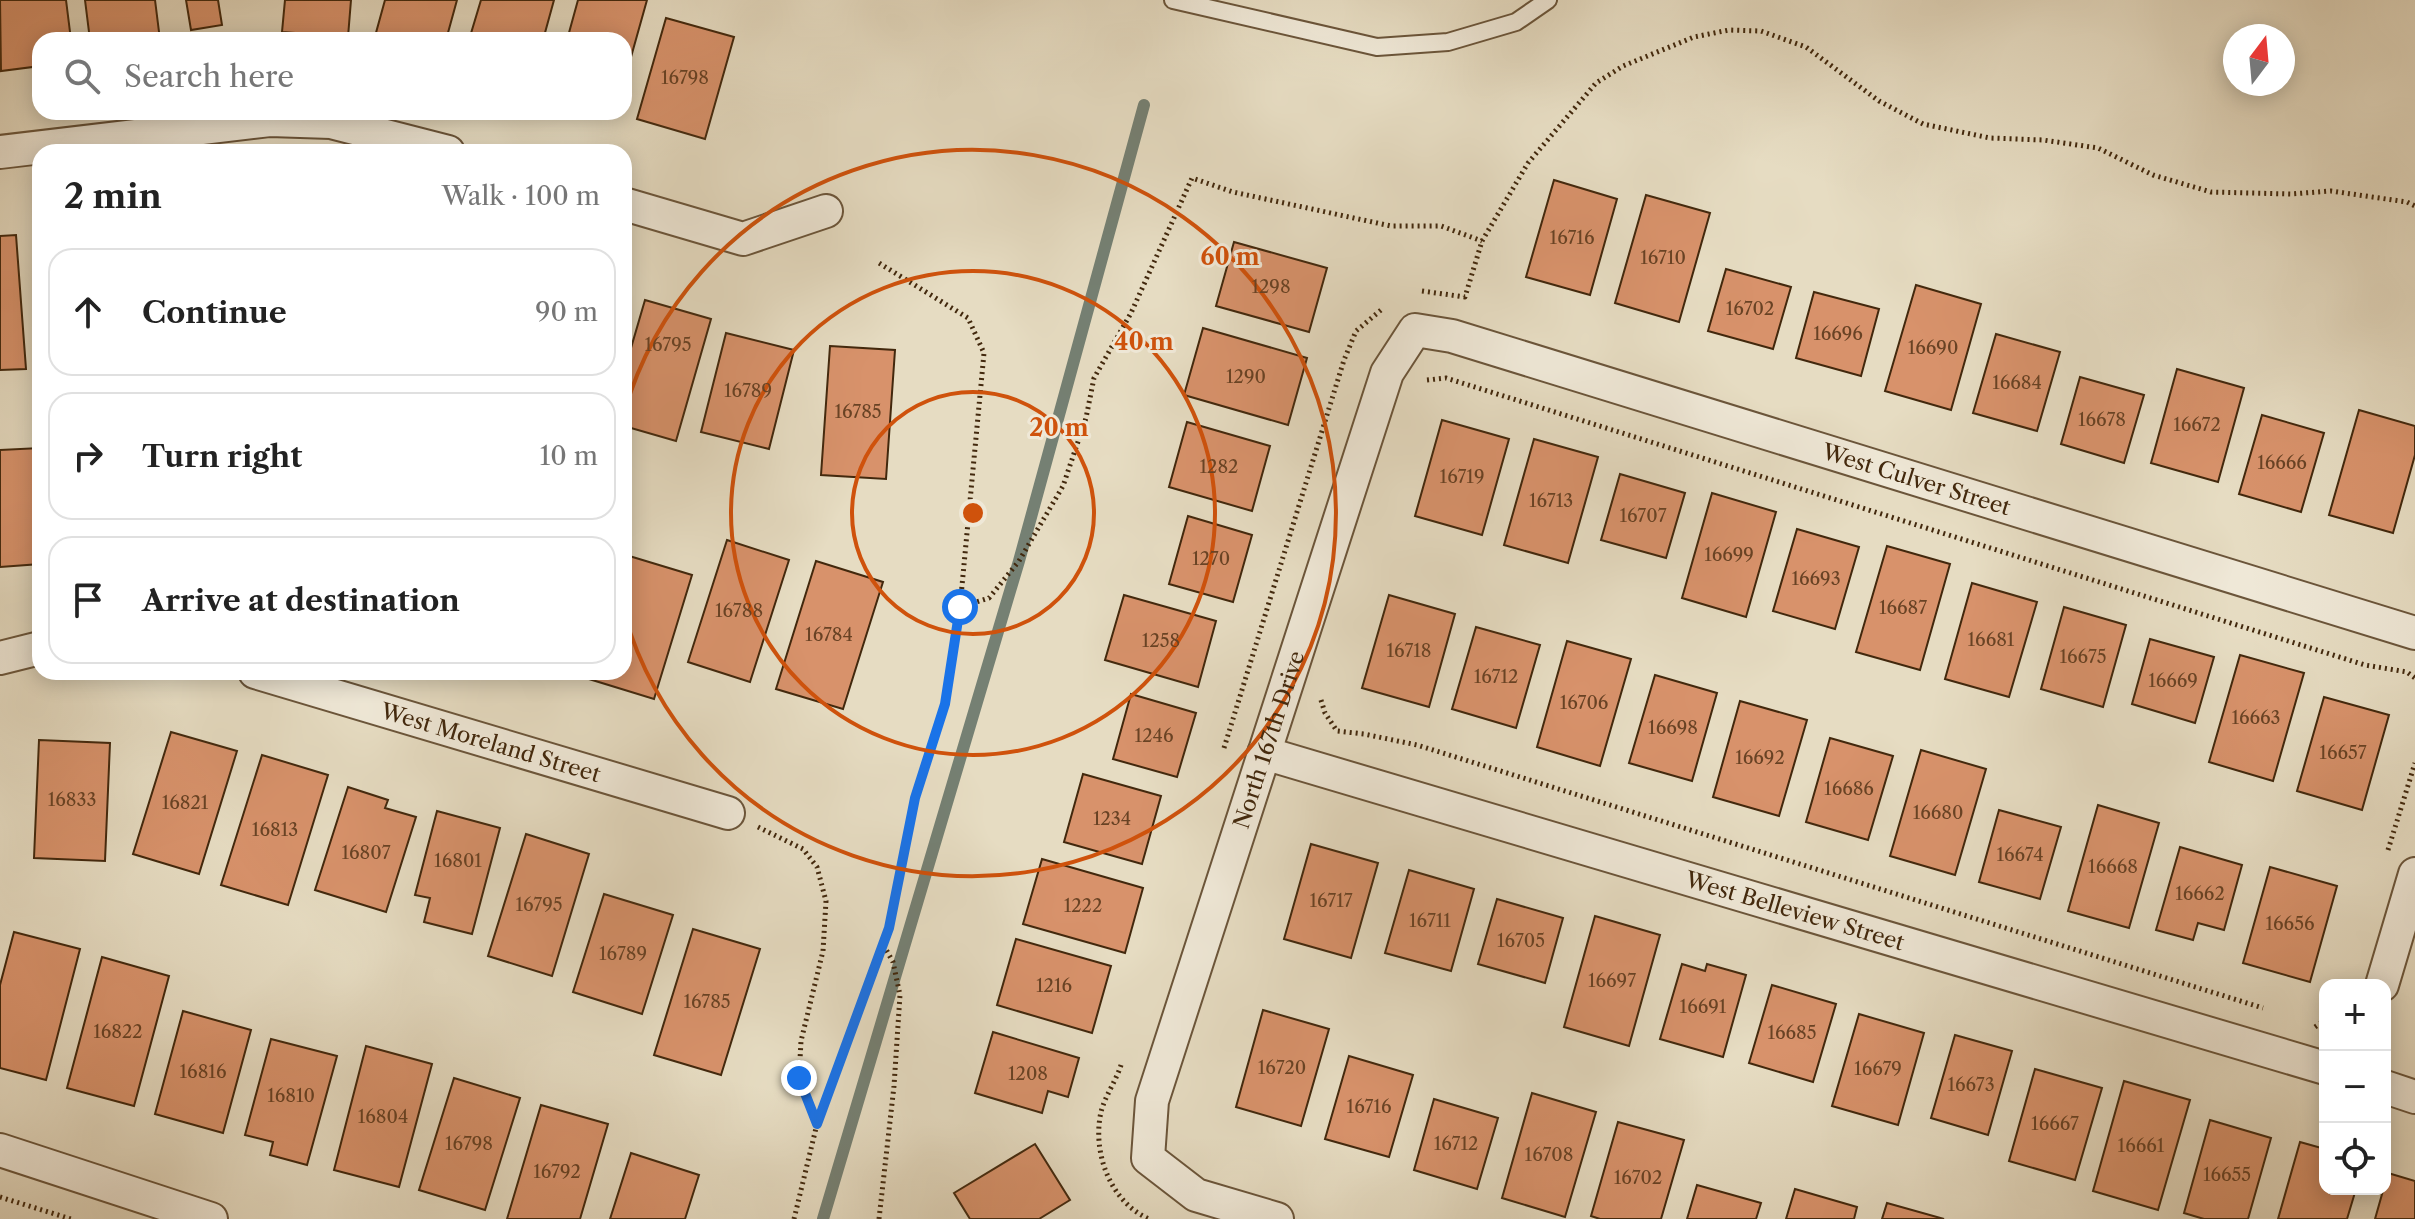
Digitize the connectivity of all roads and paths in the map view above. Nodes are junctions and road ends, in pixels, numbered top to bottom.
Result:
1 (1173, 0) edge
2 (1548, 0) edge
3 (270, 120) edge
4 (270, 120) edge
5 (68, 144) edge
6 (417, 144) edge
7 (32, 148) edge
8 (0, 152) edge
9 (632, 206) edge
10 (2415, 206) edge
11 (826, 211) dead end
12 (1482, 241) junction
13 (879, 263) dead end
14 (1465, 297) dead end
15 (1415, 330) joint
16 (1423, 383) dead end
17 (960, 607) junction
18 (2415, 633) edge
19 (32, 650) edge
20 (0, 658) edge
21 (2415, 678) edge
22 (282, 680) edge
23 (1319, 692) dead end
24 (1264, 753) junction
25 (728, 813) joint
26 (2415, 874) edge
27 (883, 944) junction
28 (2384, 979) edge
29 (2266, 1008) dead end
30 (2319, 1024) edge
31 (2307, 1027) dead end
32 (2319, 1066) edge
33 (2391, 1089) edge
34 (2415, 1097) edge
35 (817, 1124) junction
36 (0, 1150) edge
37 (0, 1197) edge
38 (71, 1219) edge
39 (211, 1219) edge
40 (794, 1219) edge
41 (879, 1219) edge
42 (1277, 1219) edge

1 - 2 lane
3 - 6 street
4 - 5 street
7 - 8 street
9 - 11 street
10 - 12 path
12 - 14 path
12 - 17 path
13 - 17 path
15 - 18 street, West Culver Street
15 - 24 street, North 167th Drive
16 - 21 path
17 - 27 path
19 - 20 street
22 - 25 street, West Moreland Street
23 - 29 path
24 - 32 street, West Belleview Street
24 - 42 street, North 167th Drive
25 - 35 path
26 - 28 street
27 - 35 path
27 - 41 path
30 - 31 path
33 - 34 street
35 - 40 path
36 - 39 street
37 - 38 path

